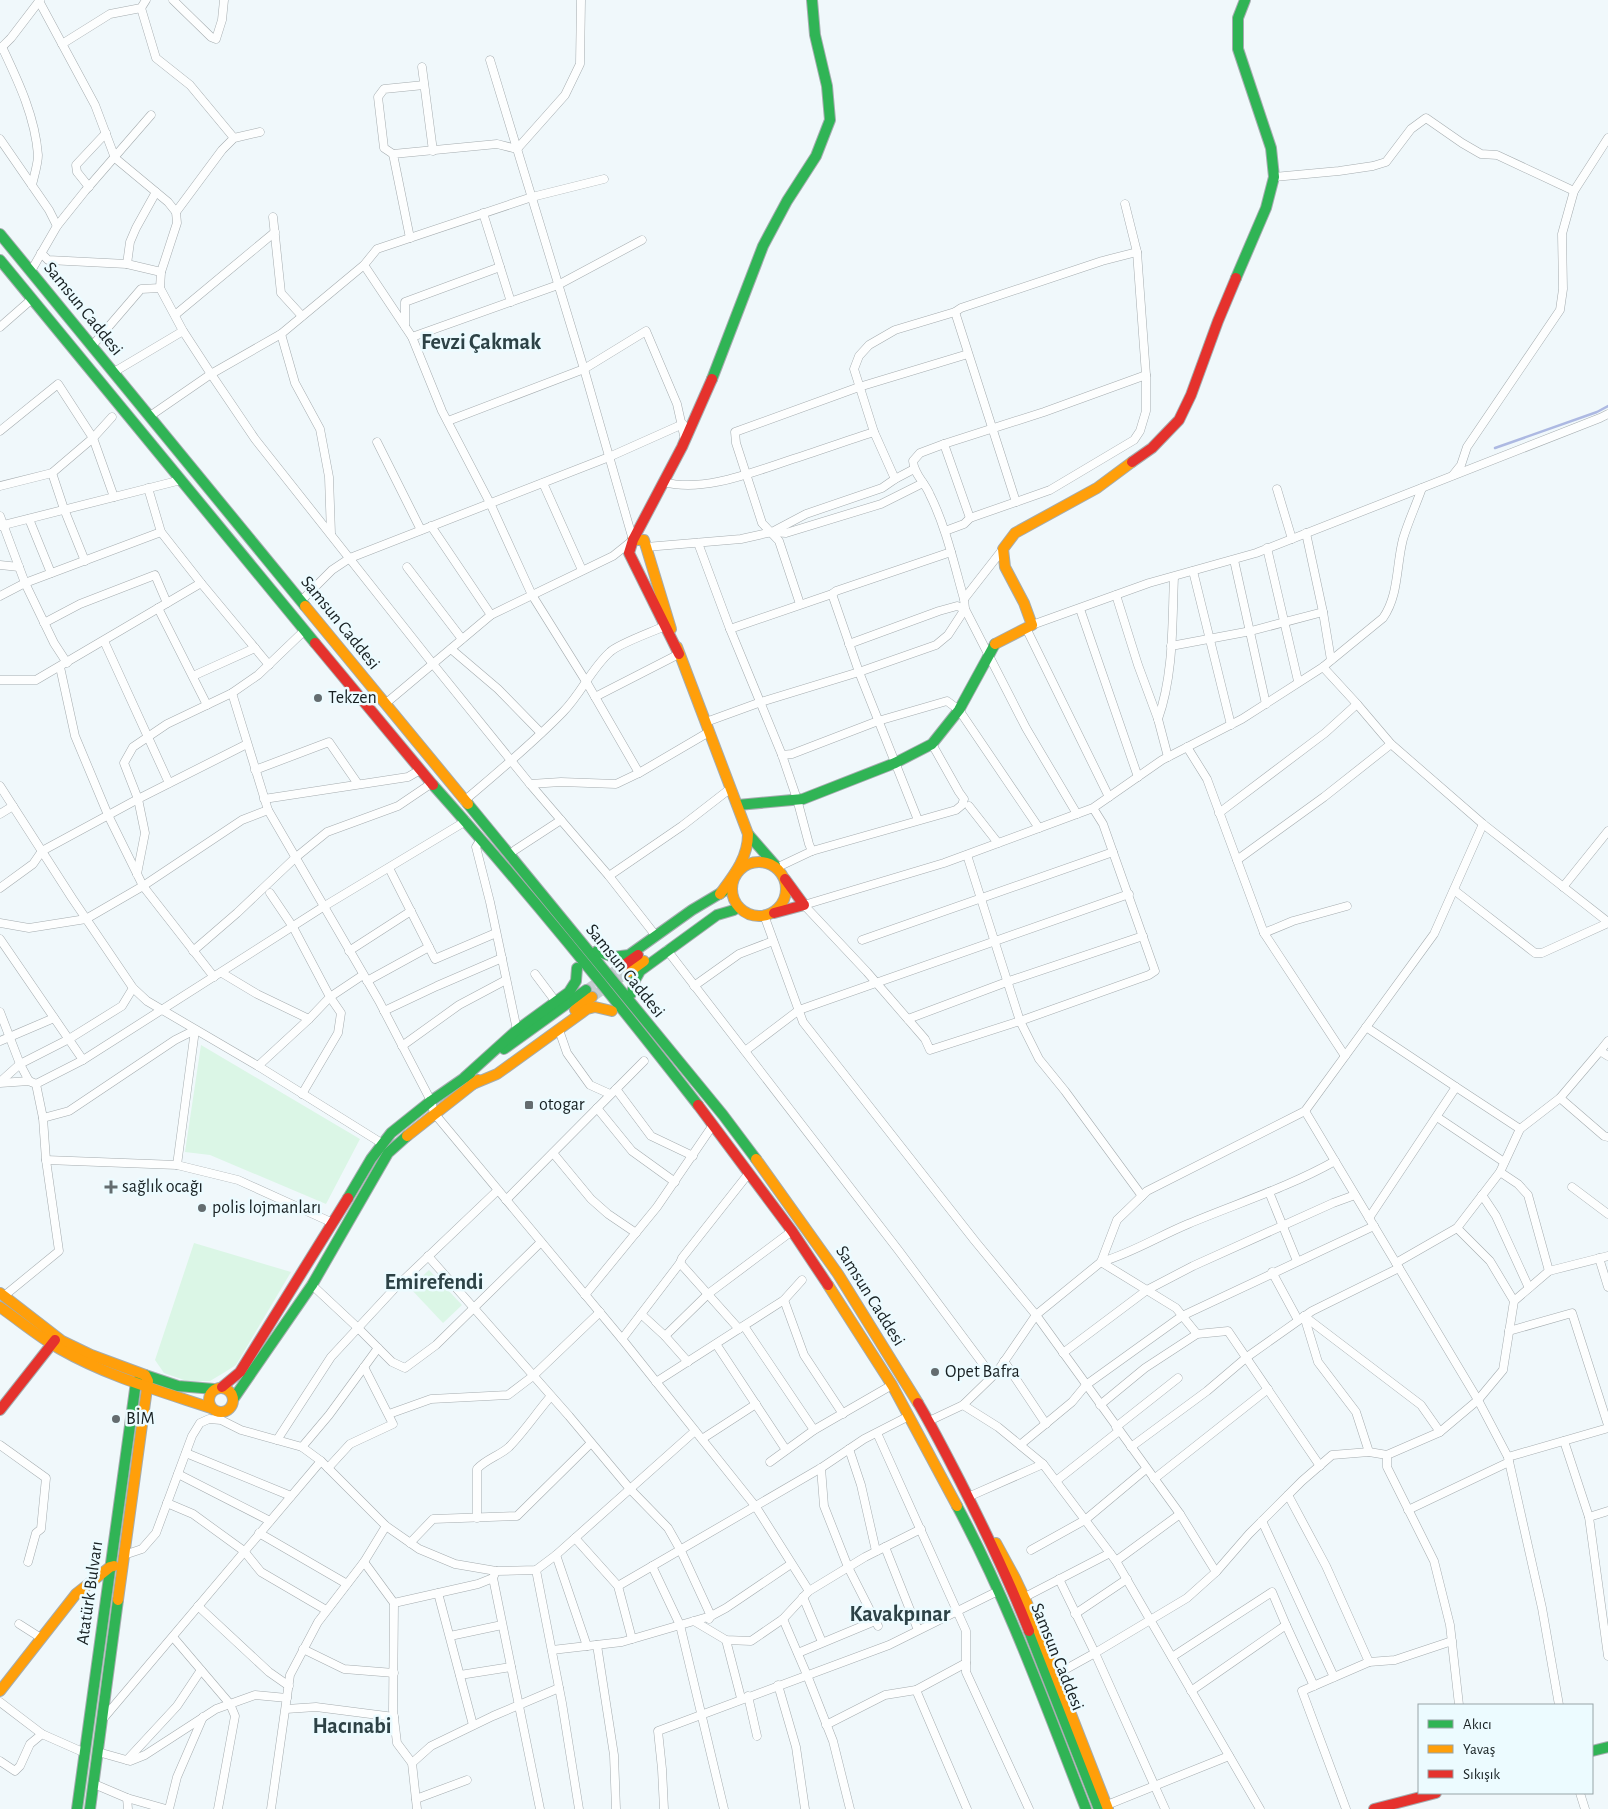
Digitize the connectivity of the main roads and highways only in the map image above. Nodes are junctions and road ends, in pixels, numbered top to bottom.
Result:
1 (812, 0) edge
2 (1244, 0) edge
3 (0, 234) edge
4 (0, 260) edge
5 (633, 540) junction
6 (668, 626) junction
7 (738, 805) junction
8 (489, 830) junction
9 (748, 834) junction
10 (481, 839) junction
11 (778, 870) junction
12 (735, 874) junction
13 (724, 891) junction
14 (734, 910) junction
15 (746, 913) junction
16 (764, 915) junction
17 (598, 951) junction
18 (577, 968) junction
19 (632, 993) junction
20 (589, 994) tunnel mouth
21 (612, 1011) junction
22 (469, 1080) junction
23 (723, 1115) junction
24 (713, 1125) junction
25 (1, 1299) edge
26 (55, 1341) junction
27 (145, 1375) junction
28 (136, 1382) junction
29 (148, 1386) junction
30 (218, 1388) junction
31 (234, 1398) junction
32 (0, 1410) edge
33 (217, 1413) junction
34 (977, 1515) junction
35 (123, 1561) junction
36 (110, 1567) junction
37 (995, 1593) junction
38 (0, 1691) edge
39 (1608, 1747) edge
40 (1593, 1751) edge
41 (1432, 1794) edge
42 (1105, 1808) edge
43 (77, 1809) edge
44 (90, 1809) edge
45 (1079, 1809) edge
46 (1086, 1809) edge
47 (1374, 1809) edge

1 - 5 main road
2 - 7 main road
3 - 8 main road, Samsun Caddesi
4 - 10 main road, Samsun Caddesi
5 - 6 main road
5 - 6 main road
6 - 7 main road
7 - 9 main road
8 - 17 main road
8 - 23 main road, Samsun Caddesi
9 - 11 main road
9 - 12 main road
10 - 18 main road
10 - 24 main road, Samsun Caddesi
11 - 12 main road
11 - 16 main road
11 - 16 main road
12 - 13 main road
12 - 15 main road
13 - 14 main road
13 - 17 main road
14 - 15 main road
14 - 19 main road
15 - 16 main road
17 - 19 main road
18 - 21 main road
18 - 22 main road
19 - 23 main road
20 - 22 main road
21 - 22 main road
21 - 24 main road
22 - 30 main road
22 - 31 main road
23 - 34 main road, Samsun Caddesi
24 - 37 main road, Samsun Caddesi
25 - 26 main road
26 - 27 main road
26 - 28 main road
26 - 32 main road
27 - 28 main road
27 - 29 main road
27 - 30 main road
28 - 29 main road
28 - 36 main road, Atatürk Bulvarı
29 - 33 main road
29 - 35 main road
30 - 31 main road
30 - 33 main road
31 - 33 main road
34 - 42 main road, Samsun Caddesi
34 - 42 main road
35 - 36 main road
35 - 44 main road
36 - 38 main road
36 - 43 main road, Atatürk Bulvarı
37 - 45 main road
37 - 46 main road, Samsun Caddesi
39 - 40 main road
41 - 47 main road

